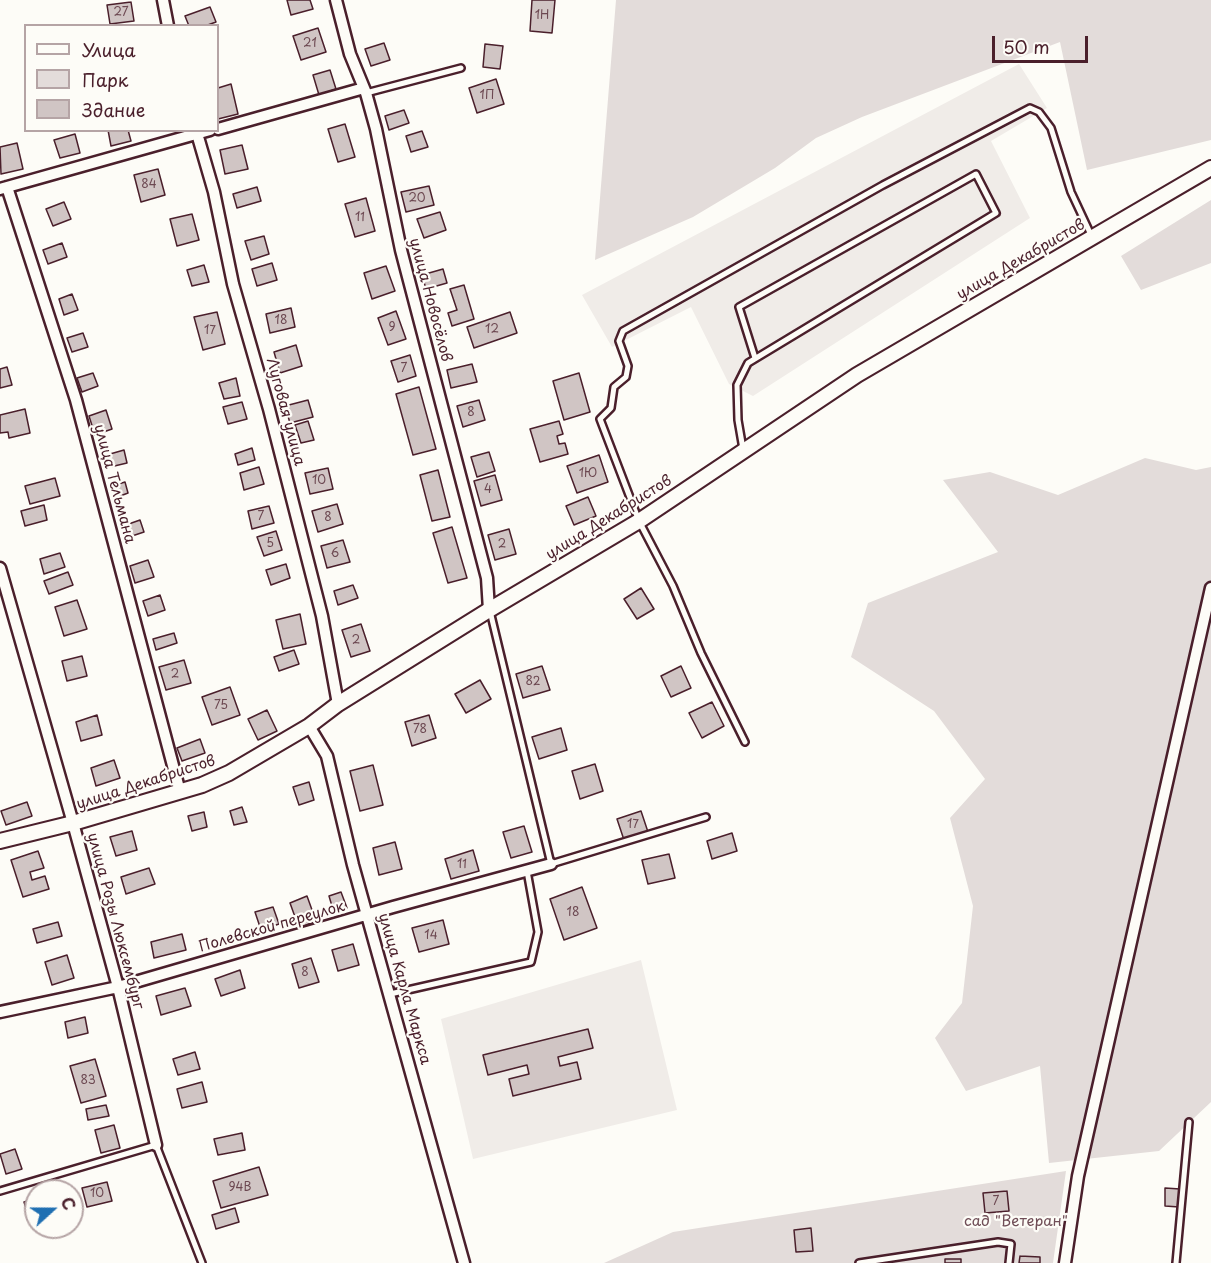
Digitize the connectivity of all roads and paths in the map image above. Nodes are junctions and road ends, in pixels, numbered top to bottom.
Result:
1 (163, 0) edge
2 (336, 0) edge
3 (168, 24) edge
4 (461, 68) dead end
5 (365, 90) junction
6 (219, 129) edge
7 (196, 132) edge
8 (1211, 168) edge
9 (4, 188) edge
10 (1092, 237) junction
11 (755, 358) junction
12 (744, 451) junction
13 (639, 521) junction
14 (0, 568) edge
15 (1211, 588) edge
16 (489, 610) junction
17 (338, 704) junction
18 (309, 726) junction
19 (745, 742) dead end
20 (180, 792) junction
21 (706, 817) dead end
22 (73, 823) junction
23 (0, 841) edge
24 (551, 864) junction
25 (527, 871) junction
26 (368, 914) junction
27 (117, 987) junction
28 (390, 994) junction
29 (0, 1012) edge
30 (1189, 1122) dead end
31 (156, 1145) junction
32 (0, 1191) edge
33 (202, 1263) edge
34 (464, 1263) edge
35 (860, 1263) edge
36 (1009, 1263) edge
37 (1065, 1263) edge
38 (1176, 1263) edge

1 - 3 street
2 - 5 street, улица Новосёлов
4 - 5 lane
5 - 6 street
5 - 16 street, улица Новосёлов
7 - 9 street
7 - 17 street, Луговая улица
8 - 10 street, улица Декабристов
9 - 20 street, улица Тельмана
10 - 12 street, улица Декабристов
10 - 13 lane
11 - 11 lane
11 - 12 lane
12 - 13 street, улица Декабристов
13 - 16 street, улица Декабристов
13 - 19 lane
14 - 22 street, улица Розы Люксембург
15 - 37 street
16 - 17 street, улица Декабристов
16 - 24 lane
17 - 18 street, улица Декабристов
18 - 20 street, улица Декабристов
18 - 26 street, улица Карла Маркса
20 - 22 street, улица Декабристов
21 - 24 lane
22 - 23 street, улица Декабристов
22 - 27 street, улица Розы Люксембург
24 - 25 street, Полевской переулок
25 - 26 street, Полевской переулок
25 - 28 lane
26 - 27 street, Полевской переулок
26 - 28 street, улица Карла Маркса
27 - 29 street, Полевской переулок
27 - 31 street, улица Розы Люксембург
28 - 34 street, улица Карла Маркса
30 - 38 lane
31 - 32 lane
31 - 33 lane
35 - 36 lane

